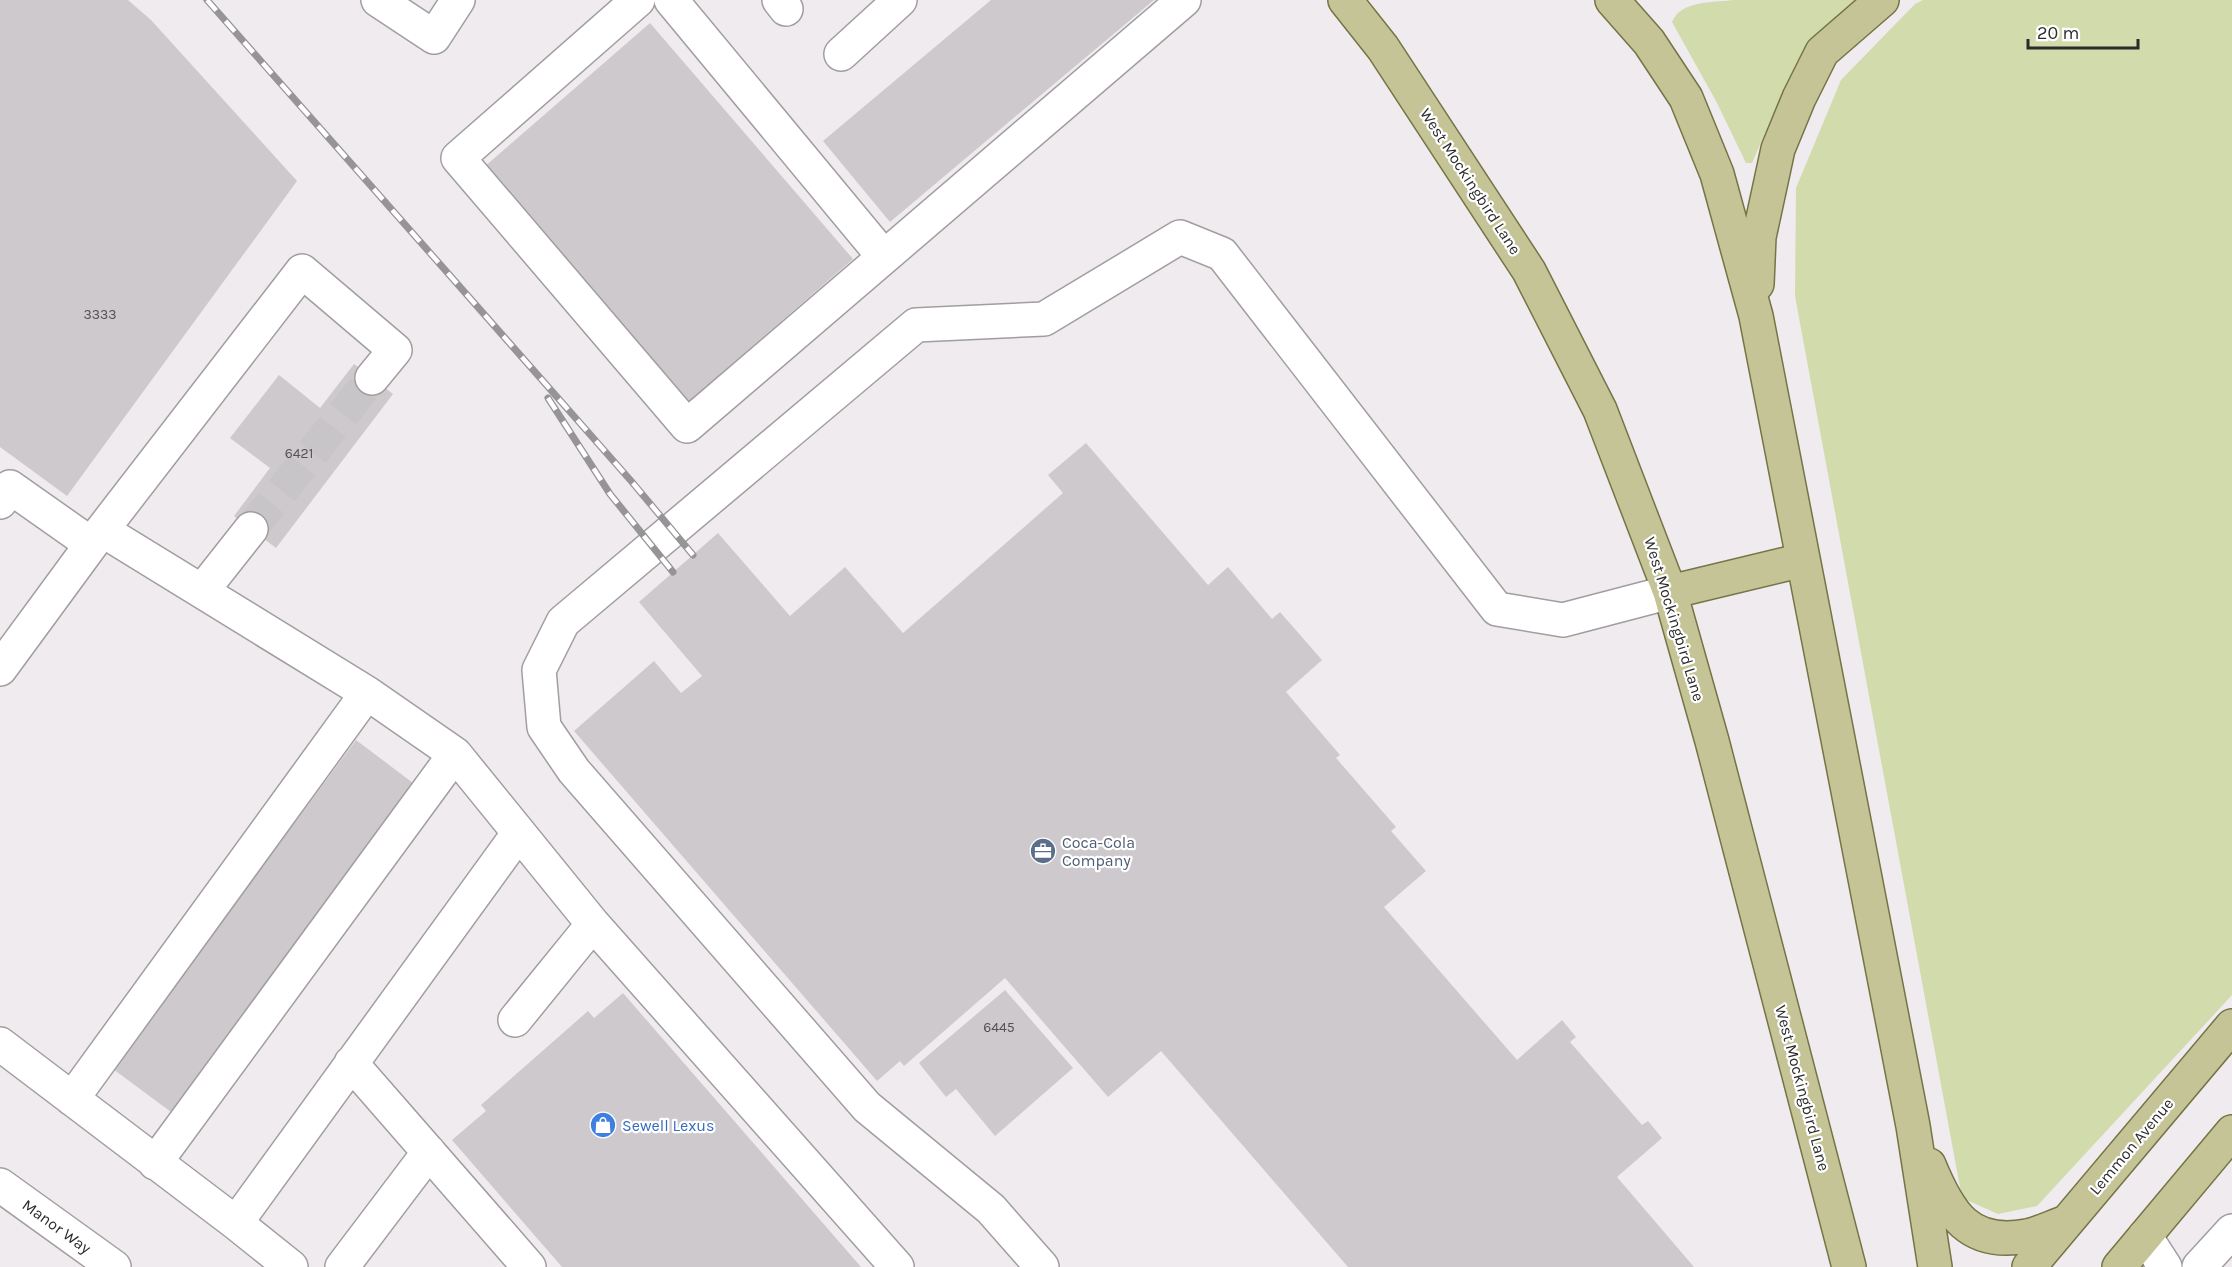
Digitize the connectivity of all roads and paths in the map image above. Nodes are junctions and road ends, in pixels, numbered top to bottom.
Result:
1 (378, 0) edge
2 (458, 0) edge
3 (638, 0) edge
4 (671, 0) edge
5 (900, 0) edge
6 (1184, 0) edge
7 (1345, 0) edge
8 (1612, 0) edge
9 (1882, 0) edge
10 (841, 54) dead end
11 (884, 257) junction
12 (1756, 316) junction
13 (372, 378) tunnel mouth
14 (3, 490) edge
15 (251, 529) tunnel mouth
16 (97, 537) junction
17 (1803, 560) junction
18 (202, 591) junction
19 (1670, 592) junction
20 (0, 669) edge
21 (367, 693) junction
22 (455, 754) junction
23 (518, 834) junction
24 (593, 924) junction
25 (515, 1020) dead end
26 (2232, 1026) edge
27 (0, 1044) edge
28 (351, 1063) junction
29 (72, 1099) junction
30 (1913, 1126) junction
31 (2232, 1132) edge
32 (429, 1152) junction
33 (155, 1162) junction
34 (0, 1185) edge
35 (2067, 1222) junction
36 (236, 1223) junction
37 (2232, 1231) edge
38 (2145, 1236) junction
39 (114, 1267) edge
40 (291, 1267) edge
41 (342, 1267) edge
42 (530, 1267) edge
43 (897, 1267) edge
44 (1042, 1267) edge
45 (1849, 1267) edge
46 (1935, 1267) edge
47 (2029, 1267) edge
48 (2119, 1267) edge
49 (2166, 1267) edge
50 (2199, 1267) edge

1 - 2 street
3 - 11 street
4 - 11 street
5 - 10 street
6 - 11 street
7 - 19 main road, West Mockingbird Lane
8 - 12 main road
9 - 12 main road
12 - 17 main road
13 - 16 street
14 - 16 street
15 - 18 street
16 - 18 street
16 - 20 street
17 - 19 main road
17 - 30 main road
18 - 21 street
19 - 44 street
19 - 45 main road, West Mockingbird Lane
21 - 22 street
21 - 29 street
22 - 23 street
22 - 33 street
23 - 24 street
23 - 28 street
24 - 25 street
24 - 43 street
26 - 35 main road, Lemmon Avenue
27 - 29 street
28 - 32 street
28 - 36 street
29 - 33 street
30 - 35 main road
30 - 46 main road
31 - 38 main road
32 - 41 street
32 - 42 street
33 - 36 street
34 - 39 street, Manor Way
35 - 47 main road, Lemmon Avenue
36 - 40 street
37 - 50 street
38 - 48 main road
38 - 49 street

